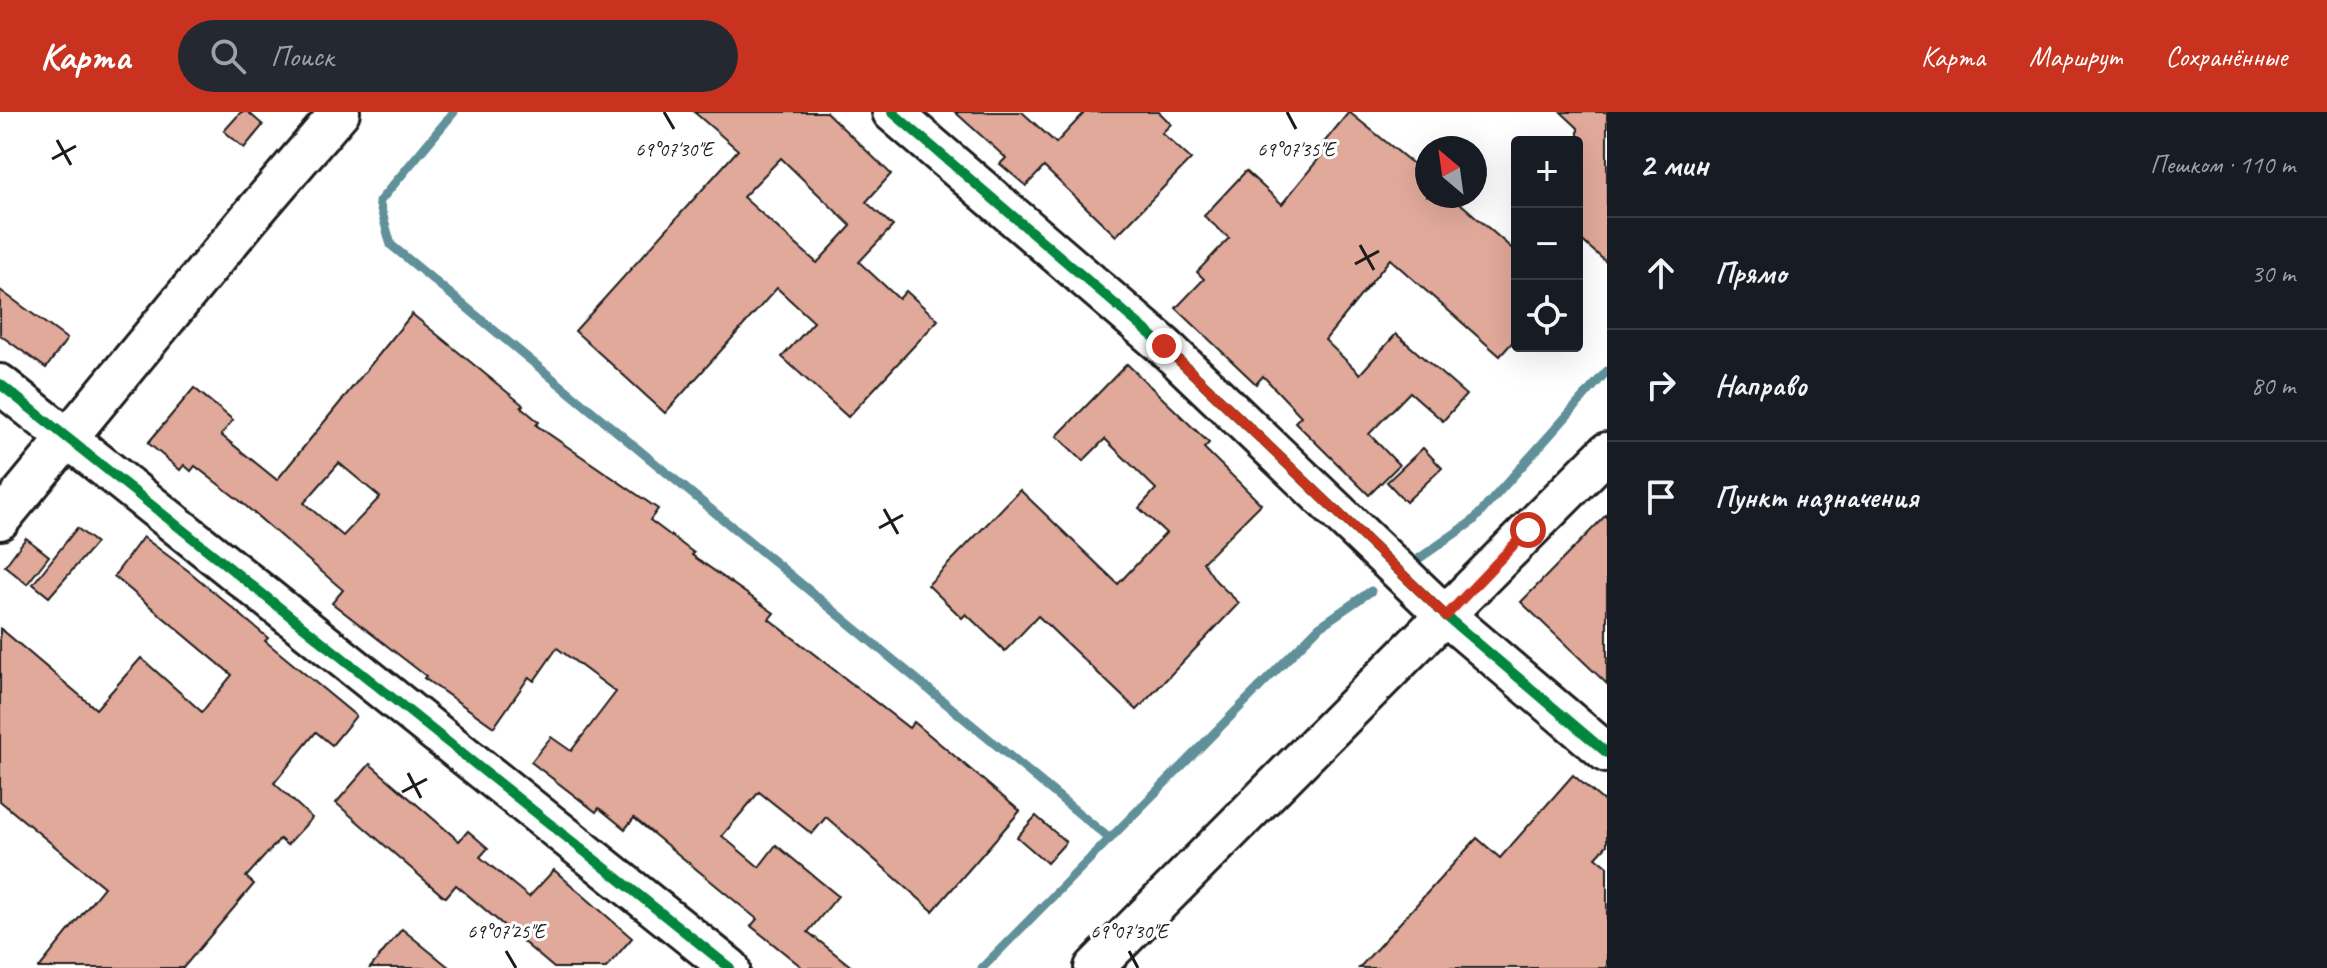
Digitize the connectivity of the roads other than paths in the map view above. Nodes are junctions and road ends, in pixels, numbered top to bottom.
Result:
1 (340, 112) edge
2 (892, 112) edge
3 (0, 384) edge
4 (66, 437) junction
5 (1607, 452) edge
6 (0, 520) edge
7 (1446, 616) junction
8 (1607, 753) edge
9 (730, 968) edge
10 (1094, 968) edge

1 - 4 street
2 - 7 street
3 - 4 street
4 - 6 street
4 - 9 street
5 - 7 street
7 - 8 street
7 - 10 street

